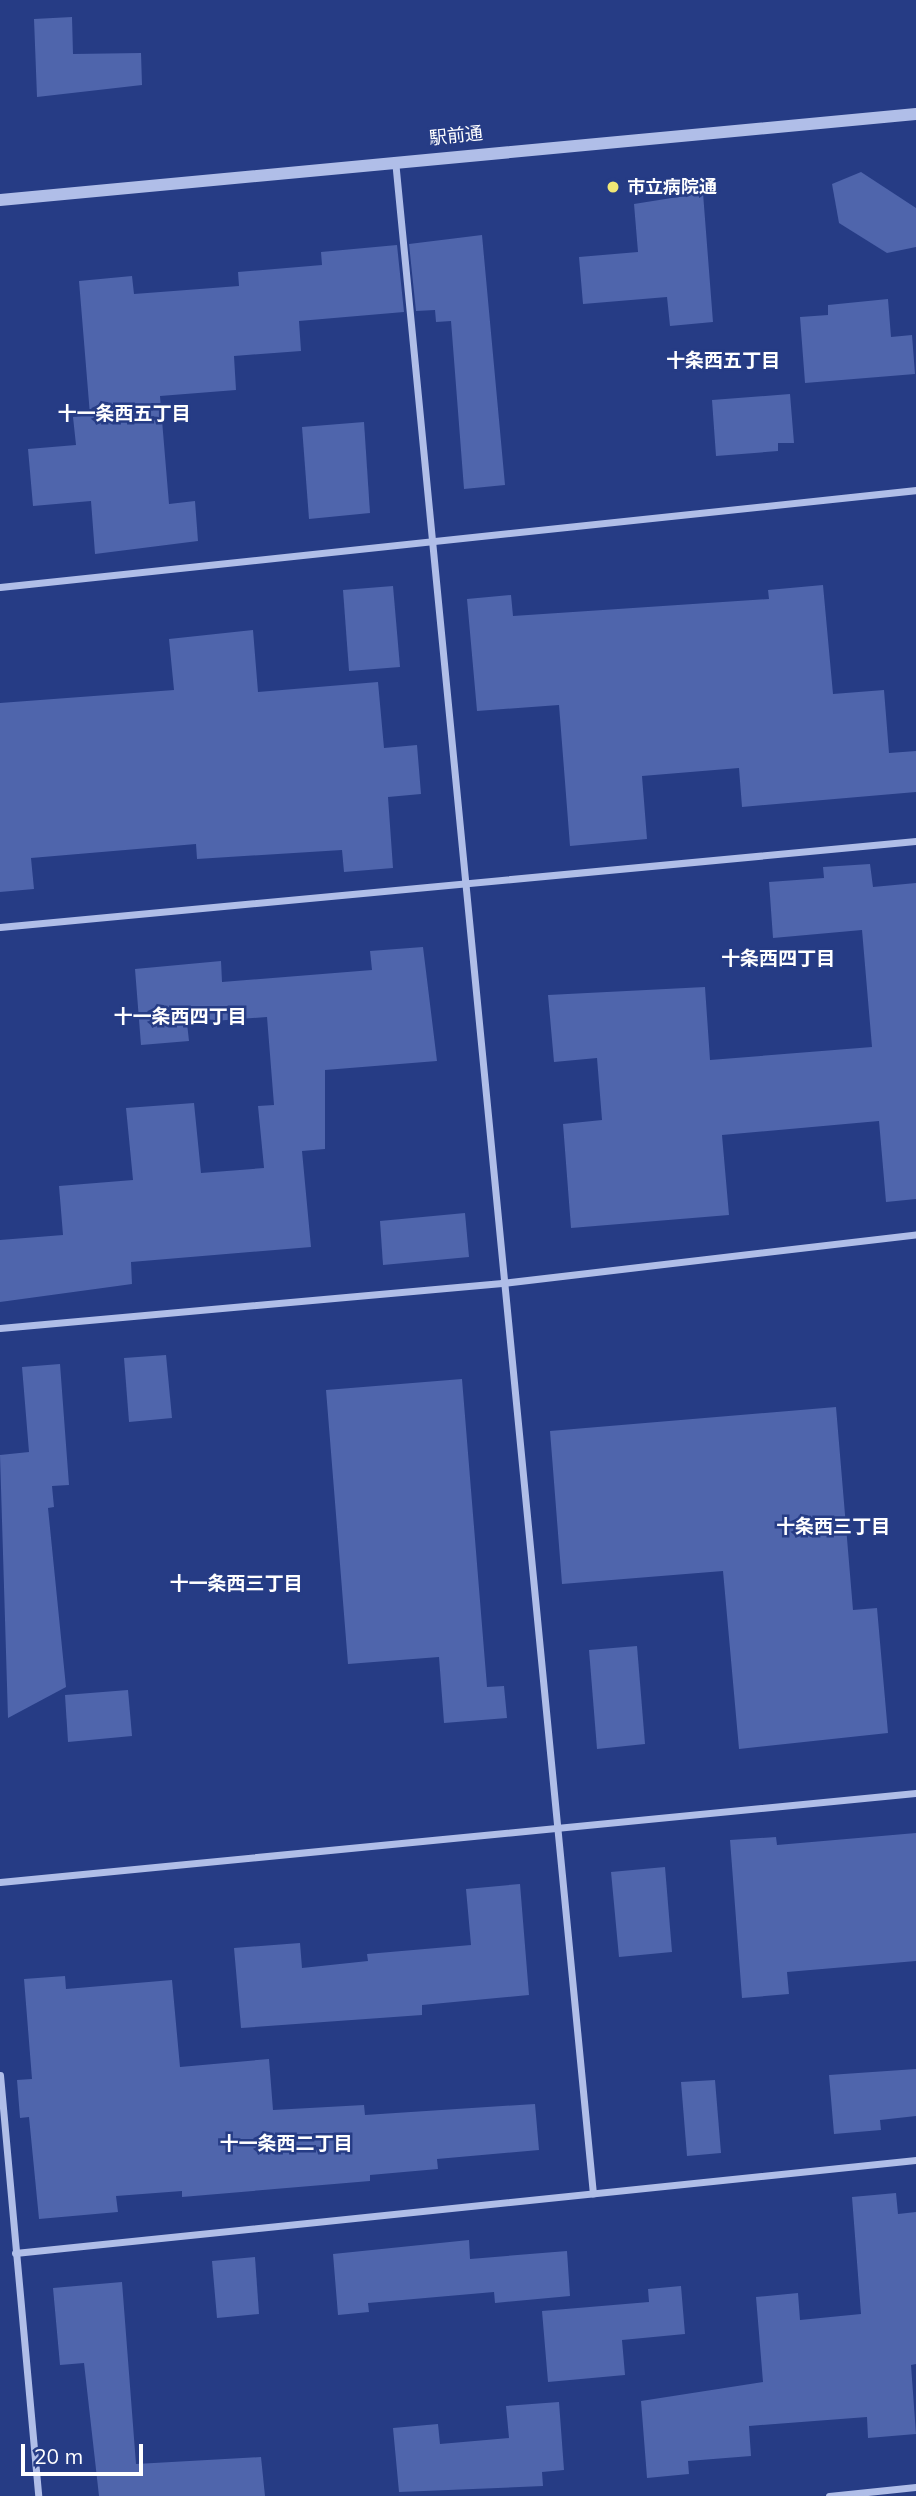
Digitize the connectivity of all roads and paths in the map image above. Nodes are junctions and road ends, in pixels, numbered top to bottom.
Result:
1 (916, 114) edge
2 (395, 160) junction
3 (0, 200) edge
4 (916, 490) edge
5 (428, 541) junction
6 (0, 587) edge
7 (916, 841) edge
8 (464, 881) junction
9 (0, 927) edge
10 (916, 1234) edge
11 (502, 1283) junction
12 (0, 1328) edge
13 (916, 1793) edge
14 (559, 1826) junction
15 (0, 1882) edge
16 (0, 2075) edge
17 (2, 2120) edge
18 (916, 2160) edge
19 (593, 2193) junction
20 (15, 2253) junction
21 (916, 2487) edge
22 (38, 2496) edge
23 (829, 2496) edge

1 - 2 street, 駅前通
2 - 3 street, 駅前通
2 - 5 street
4 - 5 street
5 - 6 street
5 - 8 street
7 - 8 street
8 - 9 street
8 - 11 street
10 - 11 street
11 - 12 street
11 - 14 street
13 - 14 street
14 - 15 street
14 - 19 street
16 - 17 street
17 - 20 street
18 - 19 street
19 - 20 street
20 - 22 street
21 - 23 street

